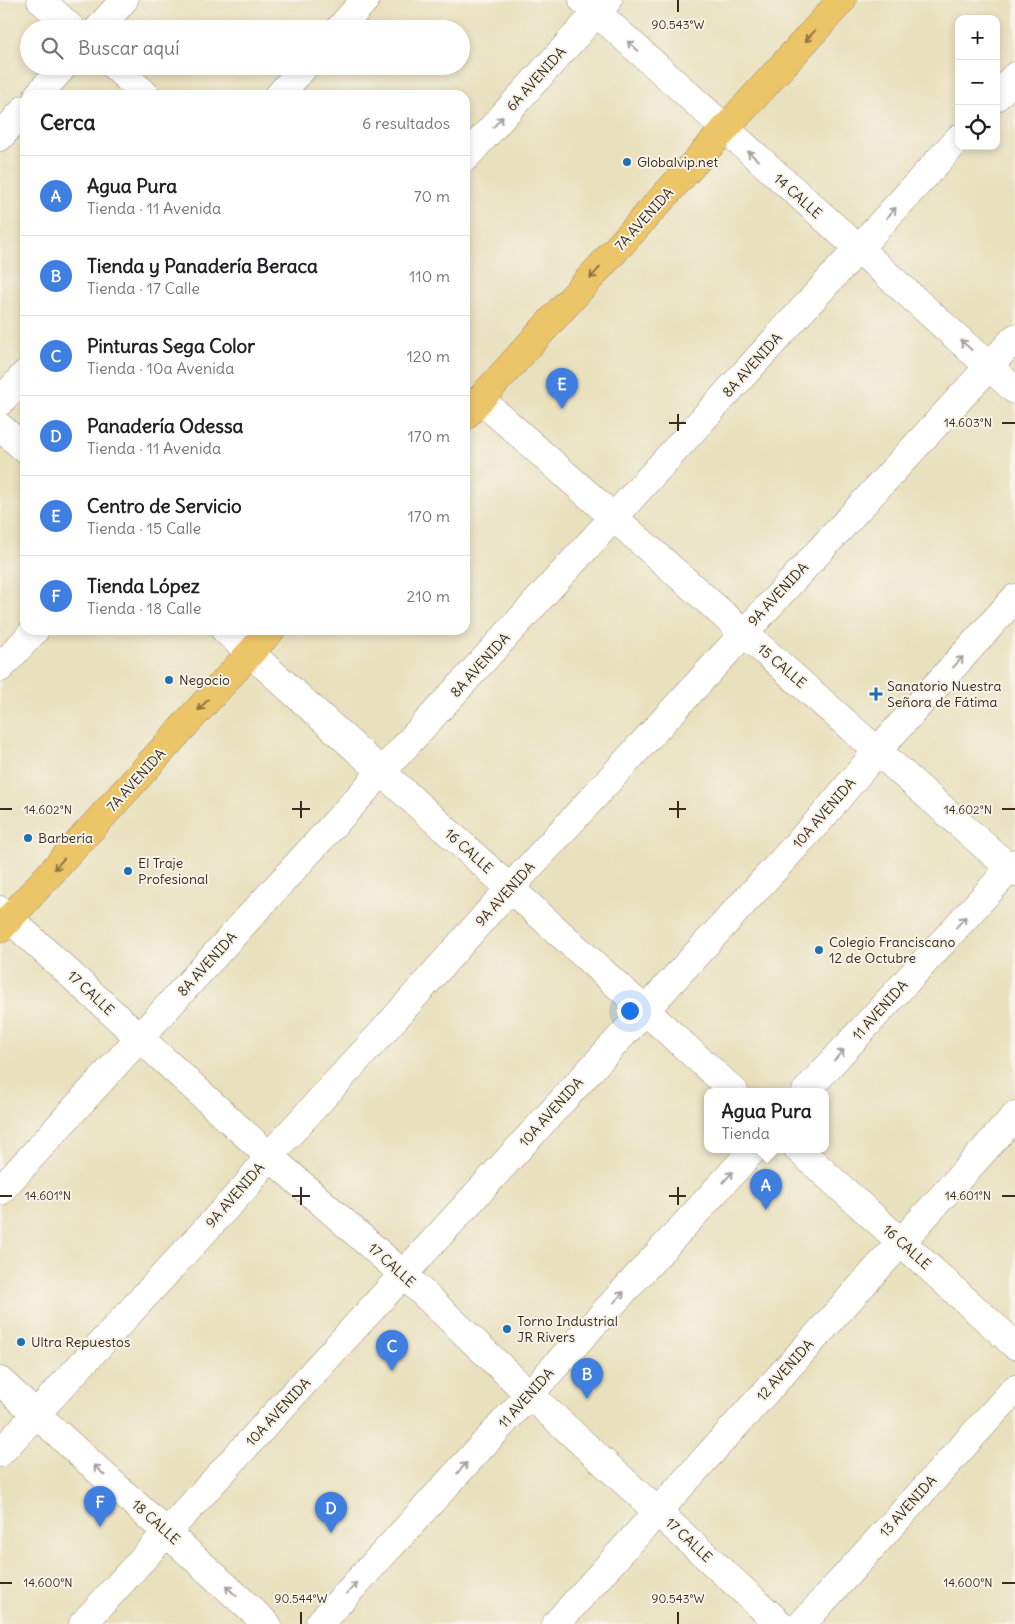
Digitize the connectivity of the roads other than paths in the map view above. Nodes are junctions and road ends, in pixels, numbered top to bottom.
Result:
1 (41, 0) edge
2 (124, 0) edge
3 (366, 0) edge
4 (842, 0) edge
5 (596, 4) edge
6 (62, 20) edge
7 (106, 20) edge
8 (347, 20) edge
9 (56, 75) edge
10 (124, 75) edge
11 (297, 75) edge
12 (1015, 76) edge
13 (42, 90) edge
14 (140, 90) edge
15 (283, 90) edge
16 (1000, 93) edge
17 (20, 115) edge
18 (724, 130) junction
19 (0, 137) edge
20 (955, 142) edge
21 (470, 152) edge
22 (858, 249) junction
23 (1015, 338) edge
24 (989, 367) junction
25 (20, 380) edge
26 (1015, 390) edge
27 (0, 402) edge
28 (473, 408) edge
29 (0, 427) edge
30 (20, 445) edge
31 (614, 517) junction
32 (1015, 598) edge
33 (743, 632) junction
34 (30, 635) edge
35 (230, 635) edge
36 (266, 635) edge
37 (250, 653) junction
38 (0, 668) edge
39 (878, 750) junction
40 (382, 772) junction
41 (1013, 868) edge
42 (510, 888) junction
43 (3, 919) edge
44 (644, 1009) junction
45 (140, 1038) junction
46 (731, 1088) edge
47 (809, 1088) edge
48 (1015, 1116) edge
49 (750, 1153) edge
50 (802, 1153) edge
51 (269, 1156) junction
52 (0, 1191) edge
53 (901, 1242) junction
54 (404, 1275) junction
55 (1015, 1345) edge
56 (0, 1381) edge
57 (1015, 1388) edge
58 (529, 1394) junction
59 (36, 1413) junction
60 (0, 1454) edge
61 (657, 1512) junction
62 (168, 1532) junction
63 (84, 1624) edge
64 (268, 1624) edge
65 (319, 1624) edge
66 (556, 1624) edge
67 (780, 1624) edge
68 (802, 1624) edge

1 - 6 street
2 - 7 street
3 - 8 street
4 -> 18 main road, 7A AVENIDA
18 -> 5 street, 14 CALLE
21 -> 5 street, 6A AVENIDA
9 - 13 street
10 - 14 street
11 - 15 street
12 - 16 street
17 - 19 street
22 -> 18 street, 14 CALLE
18 -> 28 main road, 7A AVENIDA
22 -> 20 street, 8A AVENIDA
24 -> 22 street, 14 CALLE
22 - 31 street, 8A AVENIDA
23 - 24 street, 9A AVENIDA
24 - 26 street, 14 CALLE
24 - 33 street, 9A AVENIDA
25 - 27 street
28 - 31 street, 15 CALLE
29 - 30 street
31 - 33 street, 15 CALLE
31 - 40 street, 8A AVENIDA
39 -> 32 street, 10A AVENIDA
33 - 39 street, 15 CALLE
33 - 42 street, 9A AVENIDA
34 - 38 street
35 - 37 street, 16 CALLE
36 - 37 main road, 7A AVENIDA
37 - 40 street, 16 CALLE
37 -> 43 main road, 7A AVENIDA
39 - 41 street, 15 CALLE
39 - 44 street, 10A AVENIDA
40 - 42 street, 16 CALLE
40 - 45 street, 8A AVENIDA
47 -> 41 street, 11 AVENIDA
42 - 44 street, 16 CALLE
42 - 51 street, 9A AVENIDA
43 - 45 street, 17 CALLE
44 - 46 street, 16 CALLE
44 - 54 street, 10A AVENIDA
45 - 51 street, 17 CALLE
45 - 52 street, 8A AVENIDA
48 - 53 street, 12 AVENIDA
58 -> 49 street, 11 AVENIDA
50 - 53 street, 16 CALLE
51 - 54 street, 17 CALLE
51 - 59 street, 9A AVENIDA
53 - 55 street, 16 CALLE
53 - 61 street, 12 AVENIDA
54 - 58 street, 17 CALLE
54 - 62 street, 10A AVENIDA
56 - 59 street, 18 CALLE
57 - 68 street, 13 AVENIDA
58 - 61 street, 17 CALLE
65 -> 58 street, 11 AVENIDA
59 - 60 street, 9A AVENIDA
62 -> 59 street, 18 CALLE
61 - 66 street, 12 AVENIDA
61 - 67 street, 17 CALLE
62 - 63 street, 10A AVENIDA
64 -> 62 street, 18 CALLE

